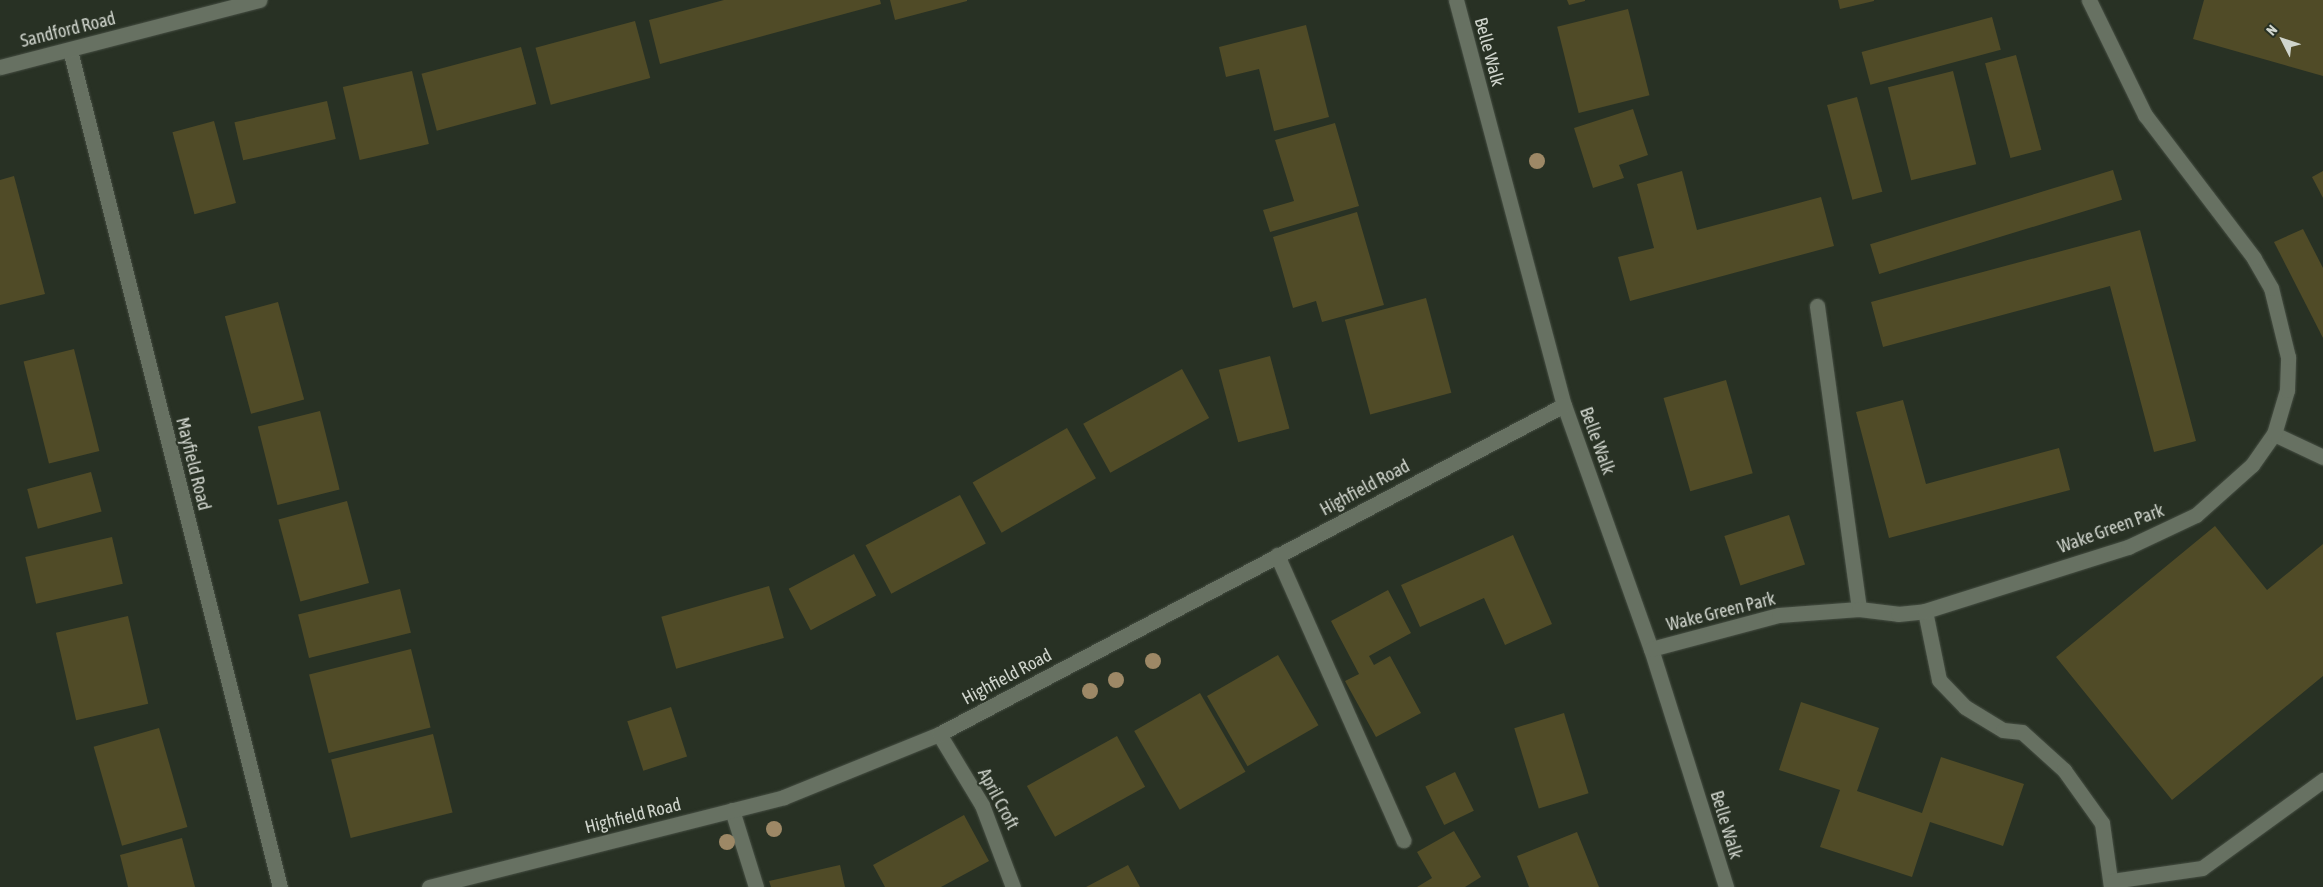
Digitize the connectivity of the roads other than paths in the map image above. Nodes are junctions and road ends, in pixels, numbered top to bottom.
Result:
1 (260, 0) edge
2 (1456, 0) edge
3 (2089, 0) edge
4 (70, 50) junction
5 (0, 67) edge
6 (1817, 306) dead end
7 (1564, 405) junction
8 (2274, 434) junction
9 (2323, 457) edge
10 (1277, 555) junction
11 (1859, 609) junction
12 (1925, 611) junction
13 (1651, 649) junction
14 (938, 734) junction
15 (2323, 780) edge
16 (732, 810) junction
17 (1402, 840) dead end
18 (2111, 884) edge
19 (280, 887) edge
20 (429, 887) edge
21 (756, 887) edge
22 (1012, 887) edge
23 (1726, 887) edge

1 - 4 street, Sandford Road
2 - 7 street, Belle Walk
3 - 8 street, Wake Green Park
4 - 5 street, Sandford Road
4 - 19 street, Mayfield Road
6 - 11 street
7 - 10 street, Highfield Road
7 - 13 street, Belle Walk
8 - 9 street
8 - 12 street, Wake Green Park
10 - 14 street, Highfield Road
10 - 17 street
11 - 12 street, Wake Green Park
11 - 13 street, Wake Green Park
12 - 18 street
13 - 23 street, Belle Walk
14 - 16 street, Highfield Road
14 - 22 street, April Croft
15 - 18 street
16 - 20 street, Highfield Road
16 - 21 street

